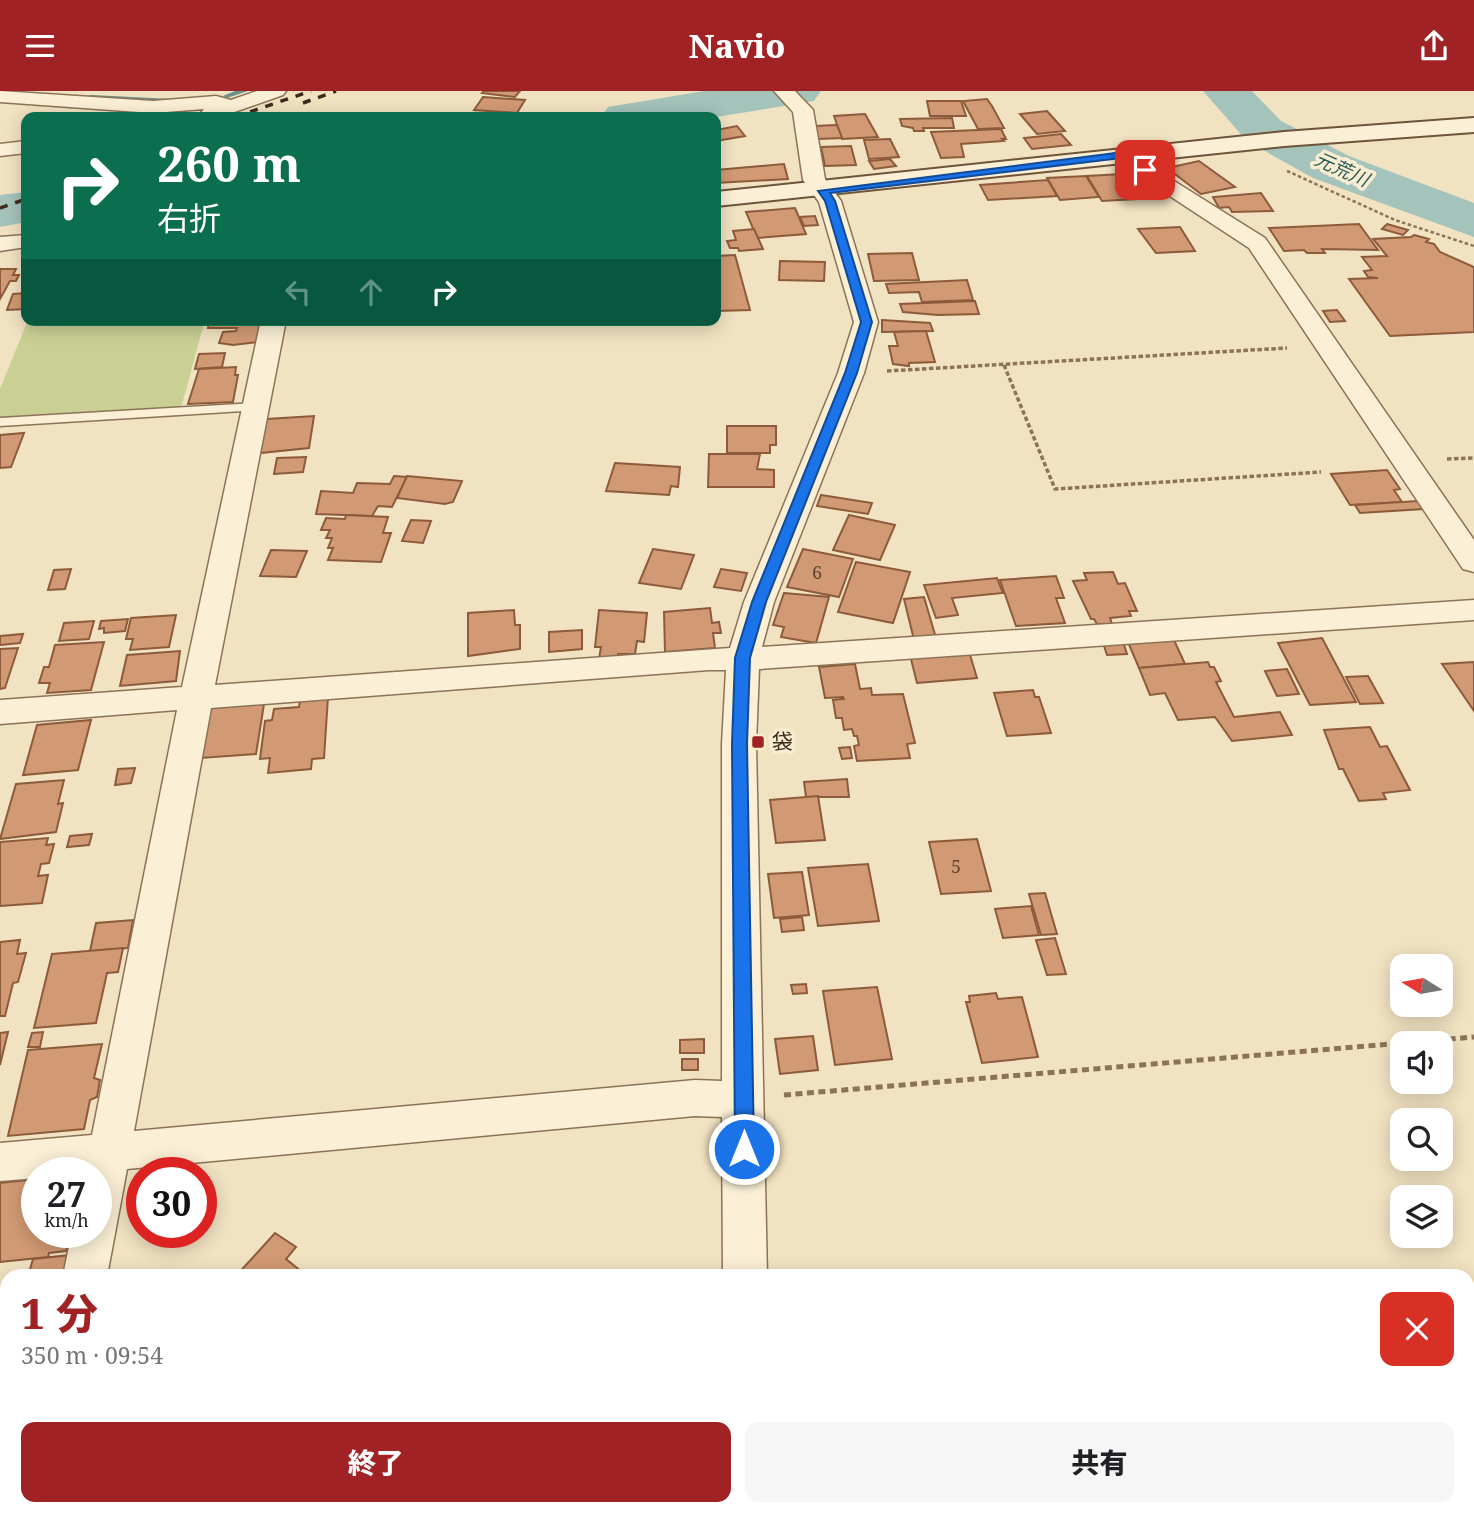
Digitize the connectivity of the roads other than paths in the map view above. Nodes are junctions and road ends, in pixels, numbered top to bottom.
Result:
1 (276, 91) edge
2 (784, 91) edge
3 (0, 96) edge
4 (232, 106) junction
5 (215, 112) edge
6 (1474, 125) edge
7 (21, 148) edge
8 (0, 150) edge
9 (1123, 155) junction
10 (823, 191) junction
11 (721, 199) edge
12 (273, 326) edge
13 (256, 407) junction
14 (0, 422) edge
15 (1474, 562) edge
16 (1474, 610) edge
17 (743, 658) junction
18 (196, 698) junction
19 (0, 712) edge
20 (744, 1099) junction
21 (111, 1153) junction
22 (110, 1157) edge
23 (0, 1163) edge
24 (91, 1248) edge
25 (86, 1269) edge
26 (746, 1269) edge

1 - 4 street
2 - 10 street
3 - 4 street
4 - 5 street
6 - 9 street
7 - 8 street
9 - 10 street
9 - 15 street
10 - 11 street
10 - 17 street
12 - 13 street
13 - 14 lane
13 - 18 street
16 - 17 street
17 - 18 street
17 - 20 street
18 - 19 street
18 - 21 street
20 - 21 street
20 - 26 street
21 - 22 street
21 - 23 street
24 - 25 street

